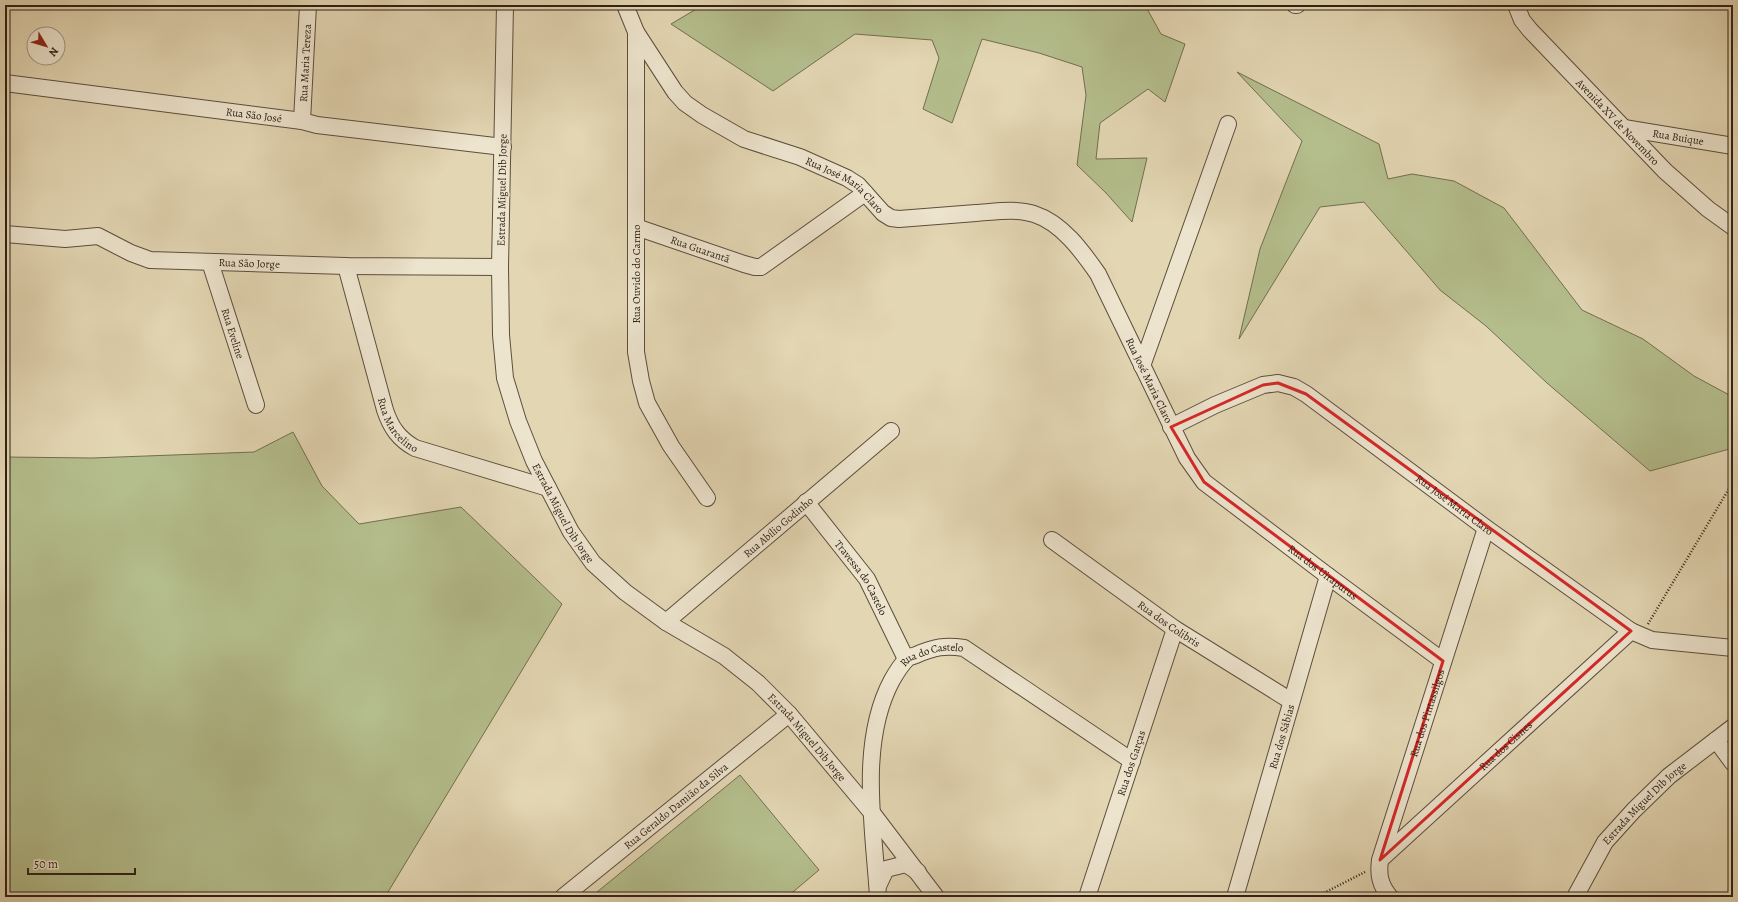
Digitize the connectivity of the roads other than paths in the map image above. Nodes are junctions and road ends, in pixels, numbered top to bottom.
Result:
1 (308, 5) edge
2 (505, 5) edge
3 (625, 5) edge
4 (1516, 5) edge
5 (636, 32) junction
6 (5, 83) edge
7 (302, 121) junction
8 (1228, 124) dead end
9 (1624, 128) junction
10 (1733, 146) edge
11 (503, 147) junction
12 (865, 193) junction
13 (636, 227) junction
14 (1733, 227) edge
15 (5, 234) edge
16 (210, 262) junction
17 (346, 266) junction
18 (500, 267) junction
19 (1142, 366) junction
20 (256, 405) dead end
21 (1171, 427) junction
22 (891, 431) dead end
23 (548, 488) junction
24 (707, 498) dead end
25 (806, 502) junction
26 (1486, 528) junction
27 (1052, 540) dead end
28 (1328, 576) junction
29 (666, 622) junction
30 (1175, 629) junction
31 (1636, 634) junction
32 (1733, 648) edge
33 (906, 659) junction
34 (1443, 661) junction
35 (1291, 701) junction
36 (789, 714) junction
37 (1733, 727) edge
38 (1716, 740) junction
39 (1132, 761) junction
40 (1733, 763) edge
41 (873, 814) junction
42 (1380, 864) junction
43 (918, 872) junction
44 (878, 892) edge
45 (563, 897) edge
46 (936, 897) edge
47 (1087, 897) edge
48 (1235, 897) edge
49 (1390, 897) edge
50 (1575, 897) edge

1 - 7 street, Rua Maria Tereza
2 - 11 street, Estrada Miguel Dib Jorge
3 - 5 street, Rua José Maria Claro
4 - 9 street, Avenida XV de Novembro
5 - 12 street, Rua José Maria Claro
5 - 13 street, Rua Ouvido do Carmo
6 - 7 street, Rua São José
7 - 11 street, Rua São José
8 - 19 street
9 - 10 street, Rua Buique
9 - 14 street, Avenida XV de Novembro
11 - 18 street, Estrada Miguel Dib Jorge
12 - 13 street, Rua Guarantã
12 - 19 street, Rua José Maria Claro
13 - 24 street, Rua Ouvido do Carmo
15 - 16 street, Rua São Jorge
16 - 17 street, Rua São Jorge
16 - 20 street, Rua Eveline
17 - 18 street, Rua São Jorge
17 - 23 street, Rua Marcelino
18 - 23 street, Estrada Miguel Dib Jorge
19 - 21 street, Rua José Maria Claro
21 - 26 street, Rua José Maria Claro
21 - 28 street, Rua dos Uirapurus
22 - 25 street, Rua Abílio Godinho
23 - 29 street, Estrada Miguel Dib Jorge
25 - 29 street, Rua Abílio Godinho
25 - 33 street, Travessa do Castelo
26 - 31 street, Rua José Maria Claro
26 - 34 street, Rua dos Pintassilgos
27 - 30 street, Rua dos Colibris
28 - 34 street, Rua dos Uirapurus
28 - 35 street, Rua dos Sábias
29 - 36 street, Estrada Miguel Dib Jorge
30 - 35 street, Rua dos Colibris
30 - 39 street, Rua dos Garças
31 - 32 street, Rua José Maria Claro
31 - 42 street, Rua dos Cisnes
33 - 39 street, Rua do Castelo
33 - 41 street, Rua do Castelo
34 - 42 street, Rua dos Pintassilgos
35 - 48 street, Rua dos Sábias
36 - 41 street, Estrada Miguel Dib Jorge
36 - 45 street, Rua Geraldo Damião da Silva
37 - 38 street, Estrada Miguel Dib Jorge
38 - 40 street
38 - 50 street, Estrada Miguel Dib Jorge
39 - 47 street, Rua dos Garças
41 - 43 street, Estrada Miguel Dib Jorge
41 - 44 street
42 - 49 street, Rua dos Pintassilgos
43 - 44 street
43 - 46 street, Estrada Miguel Dib Jorge

